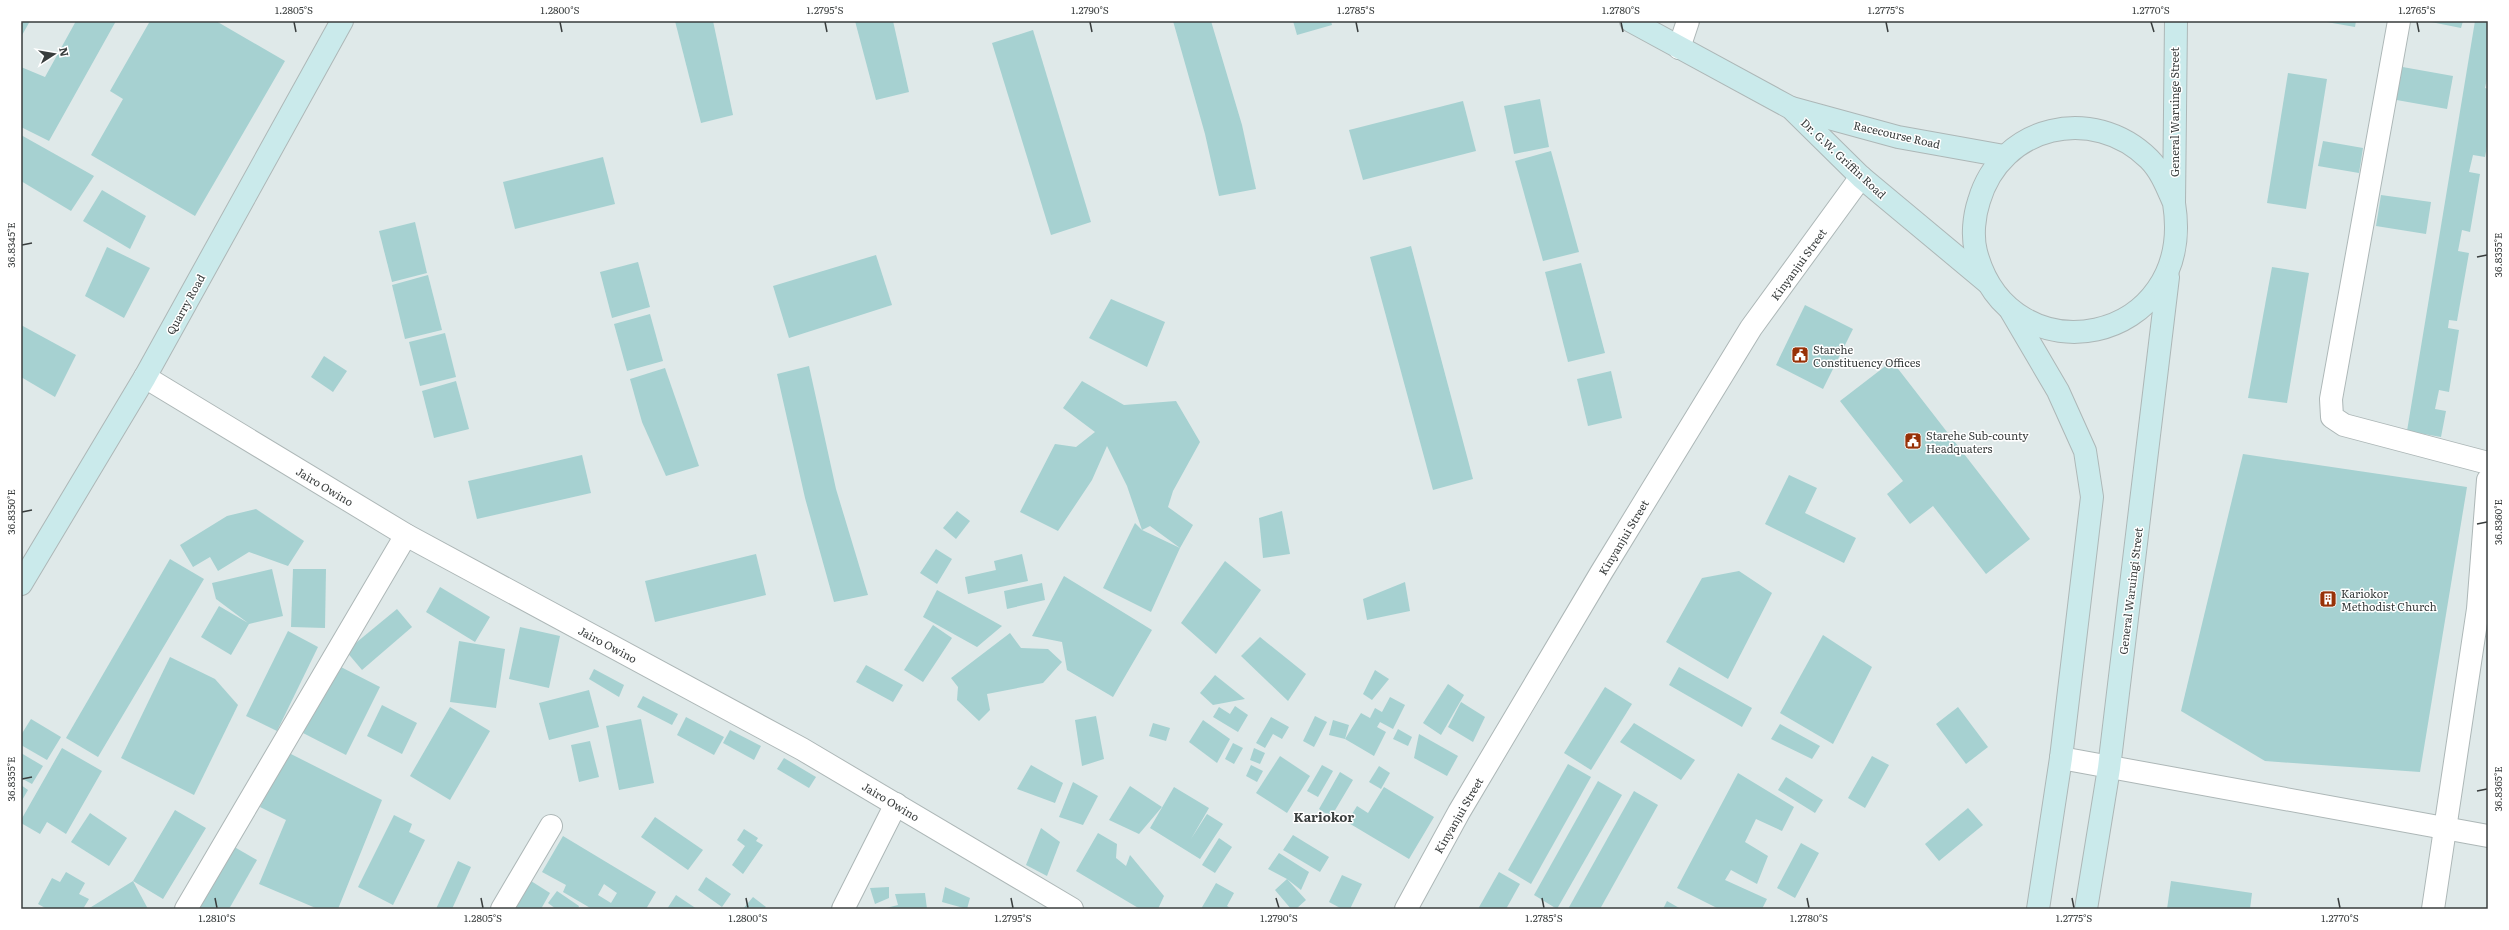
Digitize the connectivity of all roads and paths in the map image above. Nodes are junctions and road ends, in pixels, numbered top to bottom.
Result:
1 (342, 21) edge
2 (1631, 21) edge
3 (1688, 21) edge
4 (2176, 21) edge
5 (2399, 21) edge
6 (1679, 48) junction
7 (1791, 108) junction
8 (2004, 156) junction
9 (1861, 177) junction
10 (2174, 203) junction
11 (2168, 272) junction
12 (1988, 283) junction
13 (2009, 308) junction
14 (145, 377) junction
15 (2488, 463) edge
16 (2488, 480) edge
17 (406, 535) junction
18 (21, 584) edge
19 (2483, 610) edge
20 (2061, 758) junction
21 (2109, 768) junction
22 (896, 804) junction
23 (551, 826) dead end
24 (2446, 829) junction
25 (2488, 836) edge
26 (1414, 906) edge
27 (186, 909) edge
28 (502, 909) edge
29 (843, 909) edge
30 (1072, 909) edge
31 (2038, 909) edge
32 (2086, 909) edge
33 (2433, 909) edge

1 - 14 main road, Quarry Road
2 - 6 main road
3 - 6 street
4 - 10 main road, General Waruinge Street
5 - 15 street
6 - 7 main road, Dr. G.W. Griffin Road
7 - 8 main road, Racecourse Road
7 - 9 main road, Dr. G.W. Griffin Road
8 - 10 main road, General Waruinge Street
8 - 12 main road, General Waruinge Street
9 - 12 main road, Dr. G.W. Griffin Road
9 - 26 street, Kinyanjui Street
10 - 11 main road, General Waruinge Street
11 - 13 main road, General Waruinge Street
11 - 21 main road, General Waruingi Street
12 - 13 main road, General Waruinge Street
13 - 20 main road
14 - 17 street, Jairo Owino
14 - 18 main road, Quarry Road
16 - 19 street
17 - 22 street, Jairo Owino
17 - 27 street
19 - 24 street
20 - 21 street
20 - 31 main road
21 - 24 street
21 - 32 main road, General Waruingi Street
22 - 29 street
22 - 30 street, Jairo Owino
23 - 28 street
24 - 25 street
24 - 33 street

